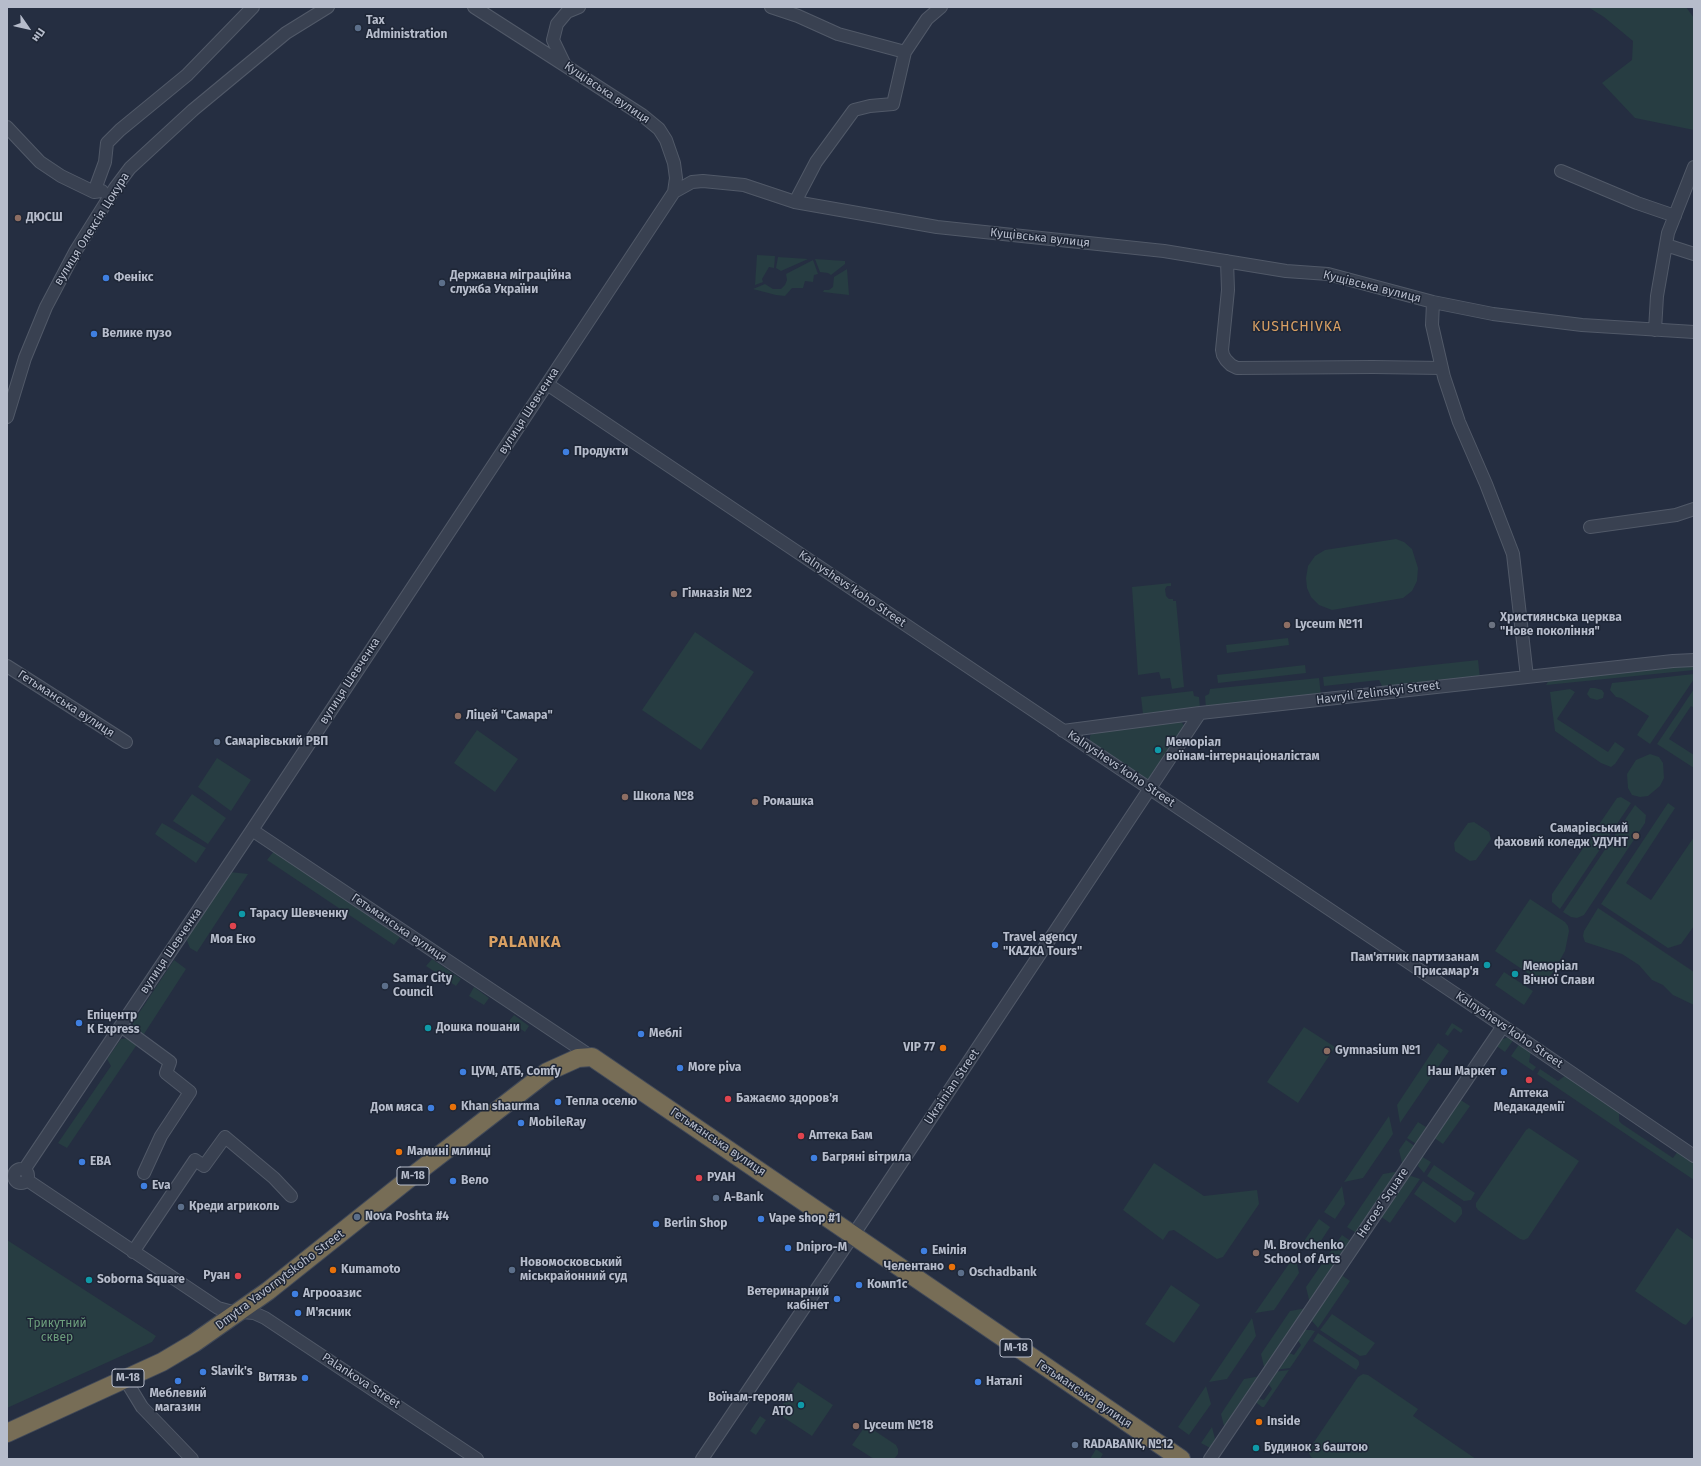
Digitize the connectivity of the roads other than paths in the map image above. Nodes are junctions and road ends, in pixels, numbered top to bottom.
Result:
1 (253, 7) edge
2 (328, 7) edge
3 (474, 7) edge
4 (580, 7) edge
5 (771, 7) edge
6 (941, 7) edge
7 (801, 11) edge
8 (905, 52) junction
9 (564, 65) junction
10 (7, 127) edge
11 (1694, 168) edge
12 (1561, 171) dead end
13 (115, 188) junction
14 (94, 192) junction
15 (674, 192) junction
16 (795, 202) junction
17 (1675, 216) junction
18 (1666, 245) junction
19 (1694, 254) edge
20 (1227, 261) junction
21 (1433, 302) junction
22 (1655, 330) junction
23 (1694, 332) edge
24 (1442, 368) junction
25 (547, 384) junction
26 (7, 417) edge
27 (1694, 509) edge
28 (1590, 527) dead end
29 (1694, 660) edge
30 (7, 666) edge
31 (1527, 676) junction
32 (1200, 713) junction
33 (1063, 731) junction
34 (126, 742) dead end
35 (1150, 788) junction
36 (252, 830) junction
37 (121, 1026) junction
38 (1503, 1026) junction
39 (592, 1057) junction
40 (1694, 1156) edge
41 (18, 1172) edge
42 (144, 1173) dead end
43 (291, 1196) dead end
44 (853, 1235) junction
45 (133, 1252) junction
46 (241, 1311) junction
47 (125, 1380) junction
48 (7, 1433) edge
49 (192, 1459) edge
50 (477, 1459) edge
51 (702, 1459) edge
52 (1181, 1459) edge
53 (1210, 1459) edge

1 - 14 street
2 - 13 street, вулиця Олексія Цокура
3 - 9 street, Кущівська вулиця
4 - 9 street
5 - 7 street
6 - 8 street
7 - 8 street
8 - 16 street
9 - 15 street, Кущівська вулиця
10 - 14 street
11 - 17 street
12 - 17 street
13 - 14 street
13 - 26 street, вулиця Олексія Цокура
15 - 16 street, Кущівська вулиця
15 - 25 street, вулиця Шевченка
16 - 20 street, Кущівська вулиця
17 - 18 street
18 - 19 street
18 - 22 street
20 - 21 street, Кущівська вулиця
20 - 24 street
21 - 22 street, Кущівська вулиця
21 - 24 street
22 - 23 street, Кущівська вулиця
24 - 31 street
25 - 33 street, Kalnyshevsʹkoho Street
25 - 36 street, вулиця Шевченка
27 - 28 street
29 - 31 street, Havryil Zelinskyi Street
30 - 34 street, Гетьманська вулиця
31 - 32 street, Havryil Zelinskyi Street
32 - 33 street, Havryil Zelinskyi Street
32 - 35 street, Ukrainian Street
33 - 35 street, Kalnyshevsʹkoho Street
35 - 38 street, Kalnyshevsʹkoho Street
35 - 44 street, Ukrainian Street
36 - 37 street, вулиця Шевченка
36 - 39 street, Гетьманська вулиця
37 - 41 street, вулиця Шевченка
37 - 42 street
38 - 40 street, Kalnyshevsʹkoho Street
38 - 53 street, Heroes' Square
39 - 44 highway, Гетьманська вулиця / М-18
39 - 46 highway, Dmytra Yavornytskoho Street / М-18
41 - 45 street
43 - 45 street
44 - 51 street, Ukrainian Street
44 - 52 highway, Гетьманська вулиця / М-18
45 - 46 street
46 - 47 highway, Dmytra Yavornytskoho Street / М-18
46 - 50 street, Palankova Street
47 - 48 highway, Dmytra Yavornytskoho Street / М-18
47 - 49 street

